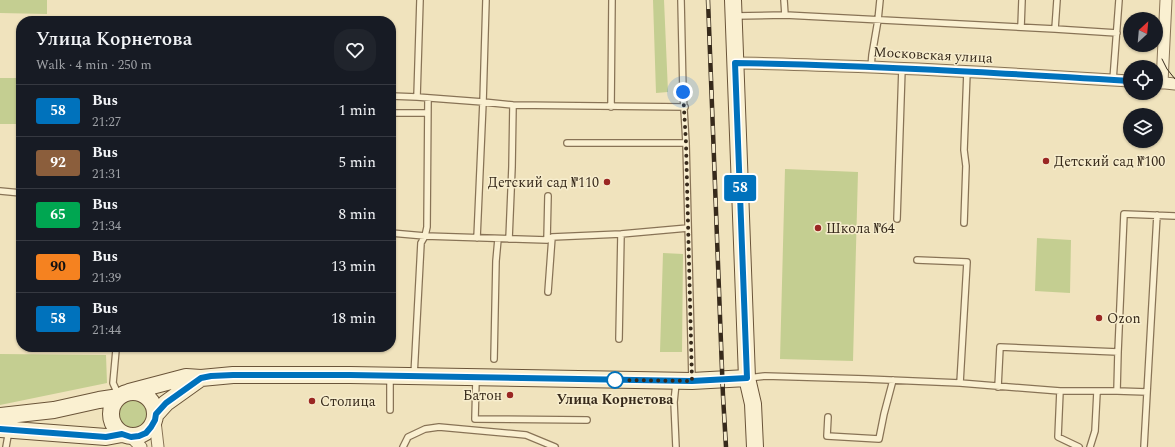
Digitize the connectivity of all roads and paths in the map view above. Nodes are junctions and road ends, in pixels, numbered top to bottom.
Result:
1 (420, 0) edge
2 (486, 0) edge
3 (612, 0) edge
4 (681, 0) edge
5 (733, 0) edge
6 (784, 0) edge
7 (880, 0) edge
8 (1022, 0) edge
9 (1057, 0) edge
10 (1119, 0) edge
11 (1166, 0) edge
12 (785, 15) junction
13 (733, 16) junction
14 (878, 20) junction
15 (1021, 27) junction
16 (1055, 29) junction
17 (1117, 33) junction
18 (1162, 60) edge
19 (735, 63) junction
20 (871, 67) junction
21 (902, 68) junction
22 (967, 72) junction
23 (1113, 80) junction
24 (1123, 81) edge
25 (1163, 82) edge
26 (1175, 84) edge
27 (396, 96) edge
28 (417, 97) junction
29 (428, 98) junction
30 (483, 102) junction
31 (513, 106) junction
32 (611, 107) junction
33 (685, 107) junction
34 (396, 113) edge
35 (427, 113) junction
36 (567, 143) dead end
37 (686, 143) junction
38 (0, 191) edge
39 (16, 192) edge
40 (548, 196) dead end
41 (1157, 216) junction
42 (1175, 216) edge
43 (897, 219) dead end
44 (964, 223) dead end
45 (688, 228) junction
46 (396, 233) edge
47 (621, 234) junction
48 (425, 236) junction
49 (477, 238) junction
50 (498, 239) junction
51 (509, 239) junction
52 (550, 239) junction
53 (918, 260) dead end
54 (548, 292) dead end
55 (619, 339) dead end
56 (116, 352) edge
57 (1118, 352) junction
58 (494, 359) dead end
59 (390, 376) junction
60 (414, 376) junction
61 (476, 377) junction
62 (201, 378) junction
63 (747, 378) junction
64 (893, 380) junction
65 (684, 381) junction
66 (960, 383) junction
67 (998, 387) junction
68 (1060, 391) junction
69 (1117, 391) junction
70 (1097, 392) junction
71 (1147, 392) junction
72 (124, 394) junction
73 (390, 410) dead end
74 (0, 416) edge
75 (155, 417) junction
76 (828, 417) dead end
77 (587, 420) dead end
78 (4, 429) edge
79 (131, 439) edge
80 (6, 447) edge
81 (158, 447) edge
82 (404, 447) edge
83 (555, 447) edge
84 (676, 447) edge
85 (755, 447) edge
86 (1079, 447) edge
87 (1090, 447) edge
88 (1144, 447) edge

1 - 28 lane
2 - 30 lane
3 - 32 lane
4 - 33 lane
5 - 13 street
6 - 12 lane
7 - 14 lane
8 - 15 lane
9 - 16 lane
10 - 17 lane
11 - 18 street
12 - 13 lane
12 - 14 lane
13 - 19 street
14 - 15 lane
14 - 20 lane
15 - 16 lane
16 - 17 lane
17 - 23 lane
19 - 20 street, Московская улица
19 - 63 street
20 - 21 street, Московская улица
21 - 22 street, Московская улица
21 - 43 lane
22 - 23 street, Московская улица
22 - 44 lane
23 - 24 street, Московская улица
25 - 26 street
27 - 28 lane
28 - 29 lane
29 - 30 lane
29 - 35 lane
30 - 31 lane
30 - 49 lane
31 - 32 lane
31 - 51 lane
32 - 33 lane
33 - 37 lane
34 - 35 lane
35 - 48 lane
36 - 37 lane
37 - 45 lane
38 - 39 lane
40 - 52 lane
41 - 42 lane
41 - 57 lane
41 - 71 lane
45 - 47 lane
45 - 65 lane
46 - 48 lane
47 - 52 lane
47 - 55 lane
48 - 49 lane
48 - 60 lane
49 - 50 lane
50 - 51 lane
50 - 58 lane
51 - 52 lane
52 - 54 lane
53 - 66 lane
56 - 72 lane
57 - 67 lane
57 - 69 lane
59 - 60 street
59 - 62 street
59 - 73 lane
60 - 61 street
61 - 65 street
61 - 77 lane
62 - 72 street
62 - 75 street
63 - 64 lane
63 - 65 street
63 - 85 street
64 - 66 lane
64 - 76 lane
65 - 84 lane
66 - 67 lane
67 - 68 lane
68 - 70 lane
68 - 86 lane
69 - 70 lane
69 - 71 lane
70 - 87 lane
71 - 88 lane
72 - 74 street
72 - 75 street
72 - 79 street
75 - 79 street
75 - 81 street
78 - 79 street
78 - 80 lane
82 - 83 lane

